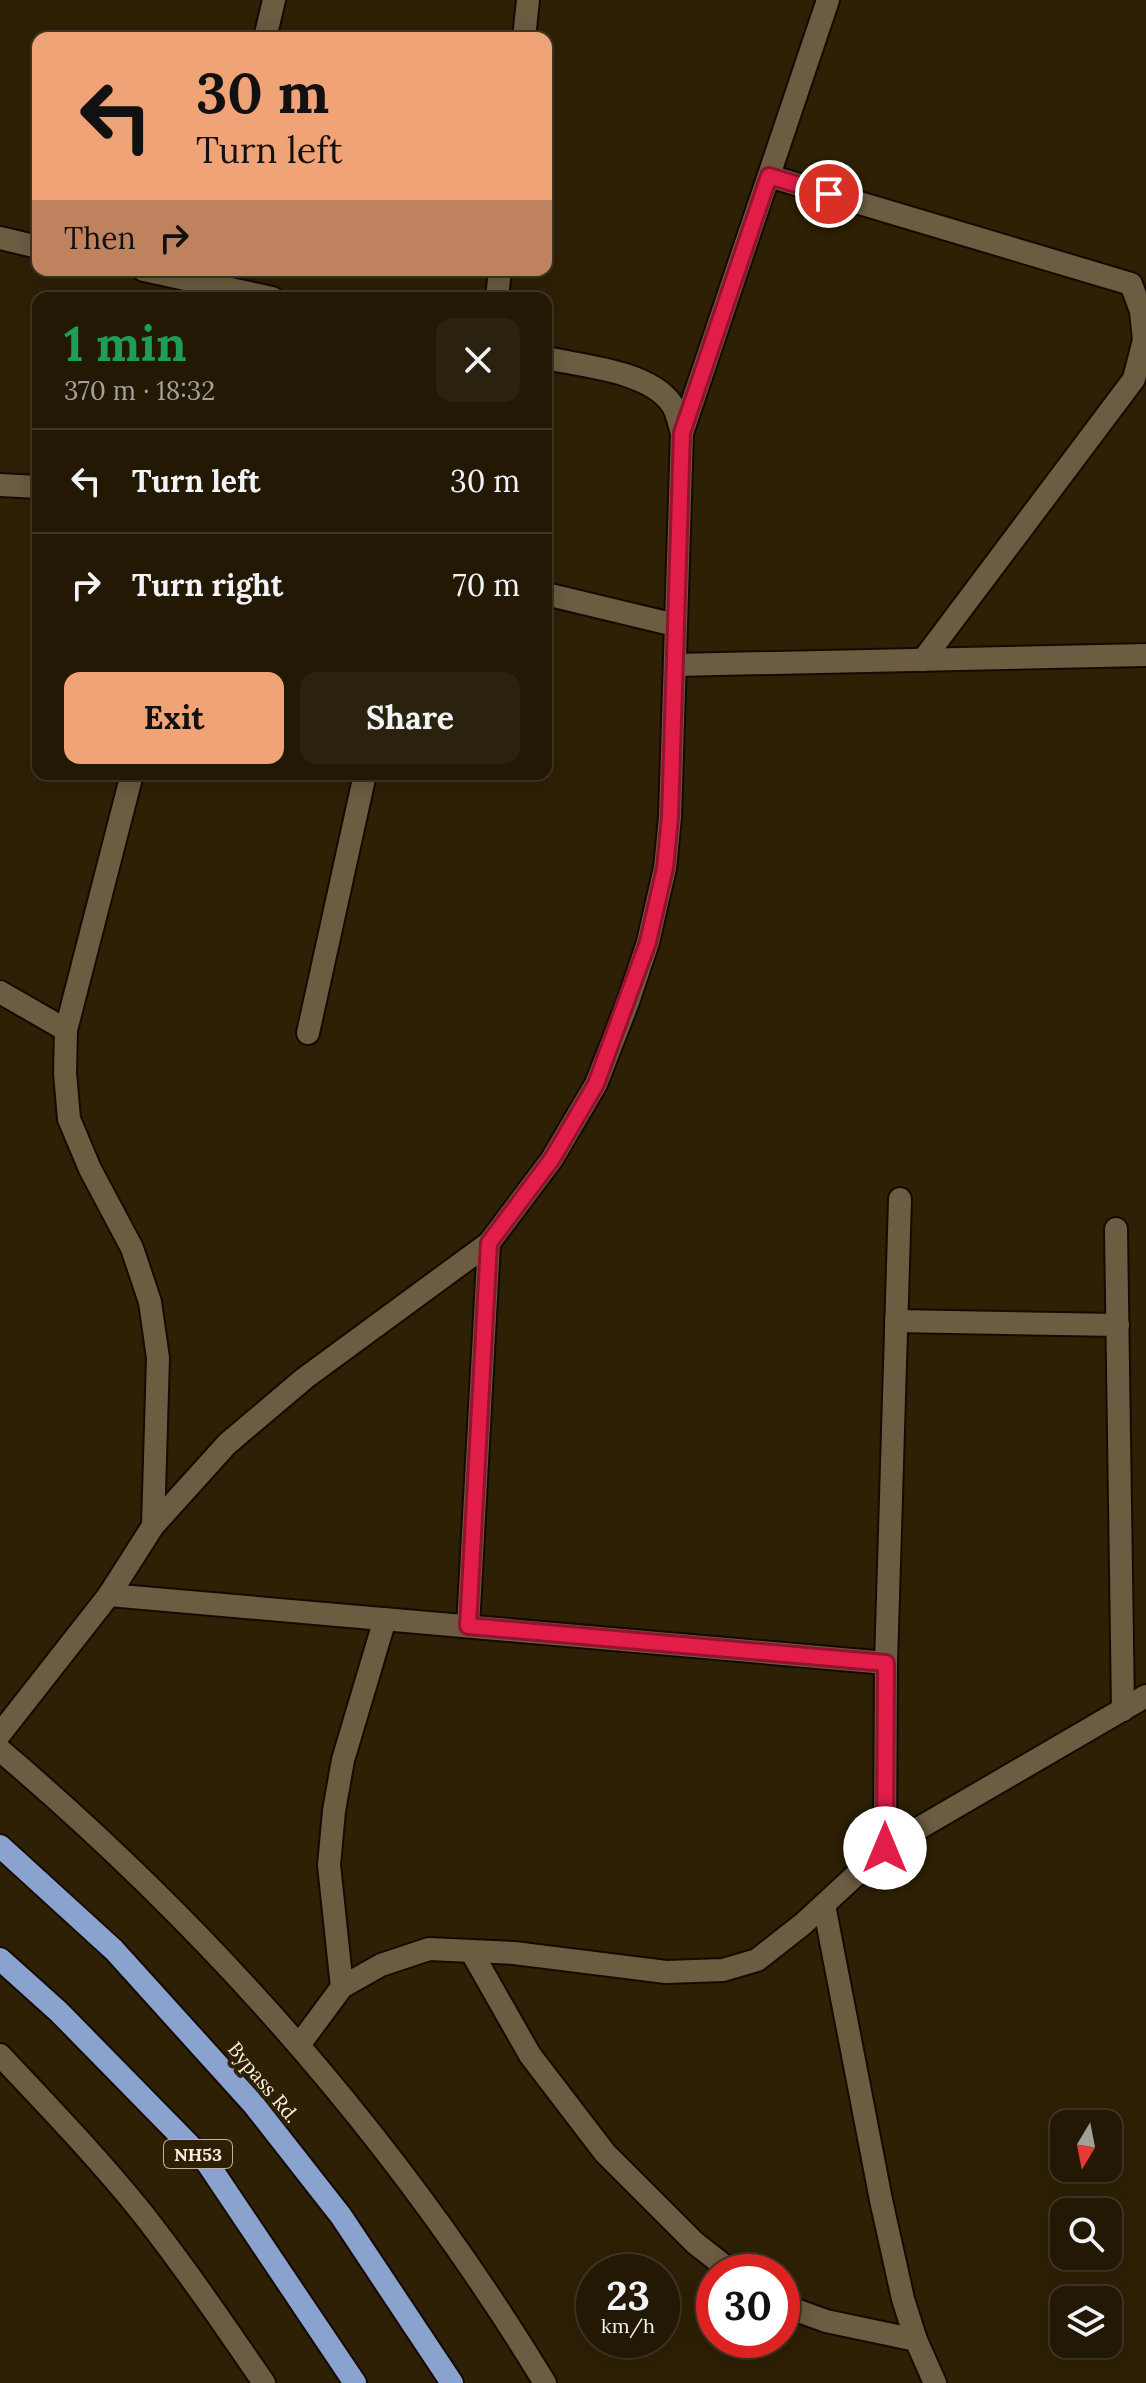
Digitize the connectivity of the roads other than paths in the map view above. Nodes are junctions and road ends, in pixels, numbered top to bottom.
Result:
1 (274, 0) edge
2 (528, 0) edge
3 (828, 0) edge
4 (266, 32) edge
5 (525, 32) edge
6 (769, 176) junction
7 (0, 238) edge
8 (32, 246) edge
9 (208, 277) edge
10 (254, 292) edge
11 (552, 359) edge
12 (682, 433) junction
13 (0, 485) edge
14 (32, 487) edge
15 (552, 595) edge
16 (675, 625) junction
17 (1146, 655) edge
18 (923, 660) junction
19 (675, 665) junction
20 (130, 780) edge
21 (364, 780) edge
22 (0, 992) edge
23 (66, 1030) junction
24 (308, 1033) dead end
25 (900, 1199) dead end
26 (1116, 1229) dead end
27 (489, 1243) junction
28 (896, 1321) junction
29 (1118, 1325) junction
30 (153, 1526) junction
31 (109, 1595) junction
32 (385, 1619) junction
33 (468, 1626) junction
34 (886, 1663) junction
35 (1146, 1696) edge
36 (1123, 1710) junction
37 (0, 1734) edge
38 (0, 1750) edge
39 (0, 1846) edge
40 (885, 1848) junction
41 (824, 1905) junction
42 (471, 1951) junction
43 (0, 1959) edge
44 (342, 1987) junction
45 (299, 2045) junction
46 (0, 2055) edge
47 (709, 2254) edge
48 (800, 2312) edge
49 (916, 2340) junction
50 (264, 2383) edge
51 (355, 2383) edge
52 (452, 2383) edge
53 (545, 2383) edge
54 (935, 2383) edge

1 - 4 street
2 - 5 street
3 - 6 street
6 - 12 street
6 - 18 street
7 - 8 street
9 - 10 street
11 - 12 street
12 - 16 street
13 - 14 street
15 - 16 street
16 - 19 street
17 - 18 street
18 - 19 street
19 - 27 street
20 - 23 street
21 - 24 street
22 - 23 street
23 - 30 street
25 - 28 street
26 - 29 street
27 - 30 street
27 - 33 street
28 - 29 street
28 - 34 street
29 - 36 street
30 - 31 street
31 - 32 street
31 - 37 street
32 - 33 street
32 - 44 street
33 - 34 street
34 - 40 street
35 - 36 street
36 - 40 street
38 - 45 street
39 - 52 highway, Bypass Rd.
40 - 41 street
41 - 42 street
41 - 49 street
42 - 44 street
42 - 47 street
43 - 51 highway, NH53
44 - 45 street
45 - 53 street
46 - 50 street
48 - 49 street
49 - 54 street

